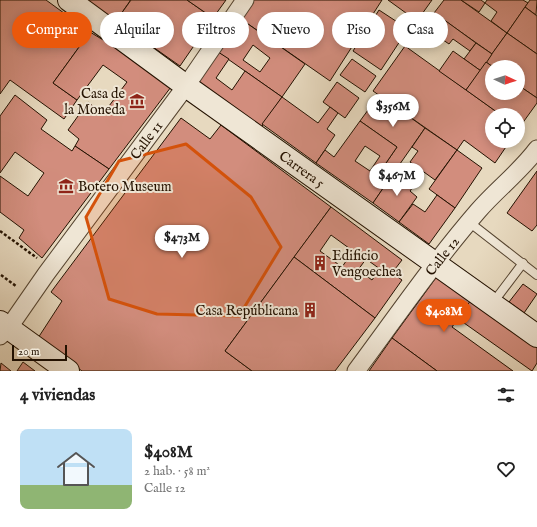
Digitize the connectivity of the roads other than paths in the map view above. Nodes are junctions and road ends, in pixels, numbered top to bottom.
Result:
1 (69, 0) edge
2 (245, 0) edge
3 (186, 86) junction
4 (537, 149) edge
5 (469, 222) junction
6 (523, 263) junction
7 (435, 264) junction
8 (537, 275) edge
9 (492, 304) junction
10 (3, 328) edge
11 (537, 336) edge
12 (68, 371) edge
13 (356, 371) edge

1 - 3 street, Carrera 5
2 - 3 street, Calle 11
3 - 7 street, Carrera 5
3 - 10 street, Calle 11
4 - 5 street, Calle 12
5 - 6 lane
5 - 7 street, Calle 12
6 - 8 lane
6 - 9 lane
7 - 9 street, Carrera 5
7 - 13 street, Calle 12
9 - 11 street, Carrera 5
10 - 12 street

